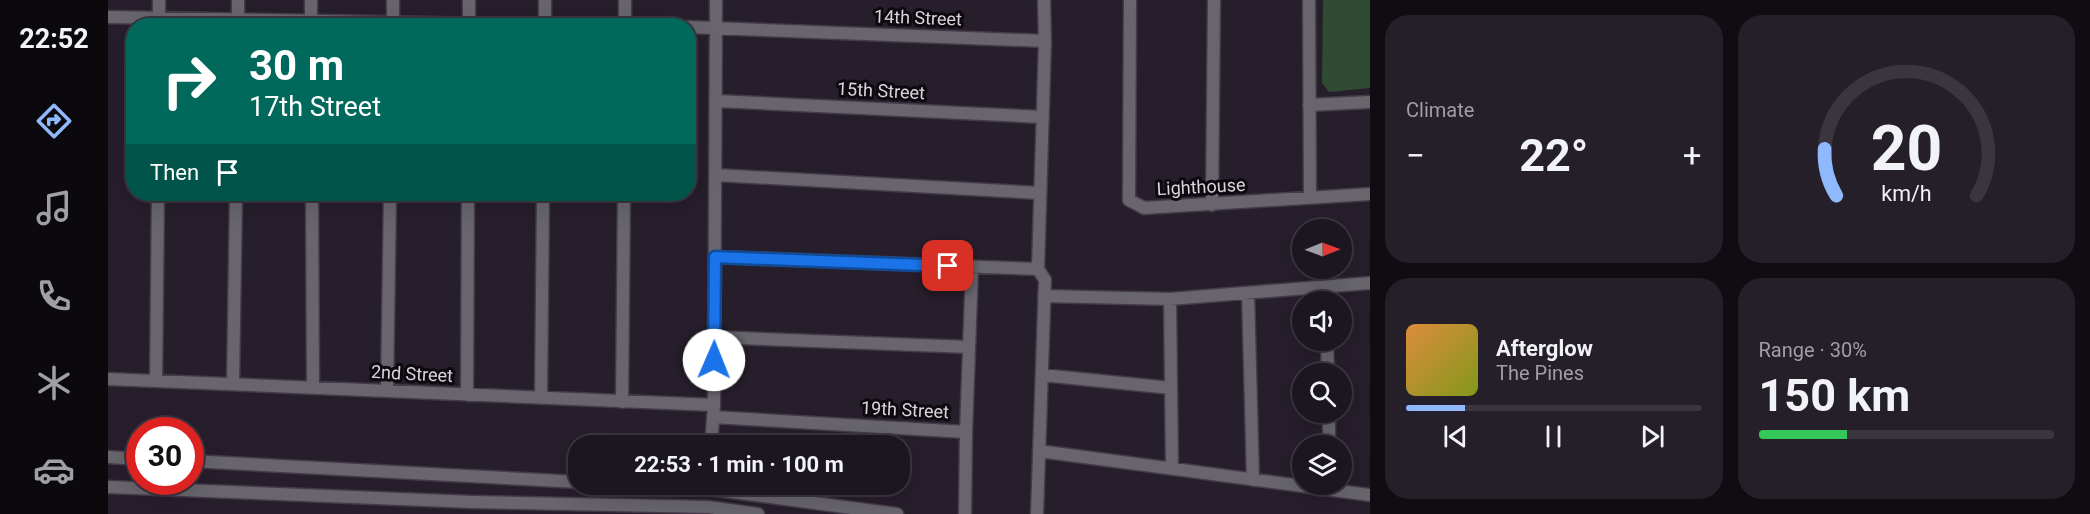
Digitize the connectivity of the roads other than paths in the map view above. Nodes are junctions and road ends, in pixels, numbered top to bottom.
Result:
1 (159, 0) edge
2 (238, 0) edge
3 (311, 0) edge
4 (393, 0) edge
5 (469, 0) edge
6 (545, 0) edge
7 (625, 0) edge
8 (716, 0) edge
9 (1044, 0) edge
10 (1130, 0) edge
11 (1214, 0) edge
12 (1309, 0) edge
13 (108, 18) edge
14 (159, 18) edge
15 (238, 18) edge
16 (311, 18) edge
17 (393, 18) edge
18 (469, 18) edge
19 (545, 18) edge
20 (626, 18) edge
21 (126, 19) edge
22 (696, 27) edge
23 (717, 27) junction
24 (1046, 41) junction
25 (717, 101) junction
26 (1370, 102) edge
27 (1309, 105) junction
28 (1043, 117) junction
29 (716, 175) junction
30 (1040, 193) junction
31 (1370, 194) edge
32 (1310, 198) junction
33 (158, 201) edge
34 (236, 201) edge
35 (312, 201) edge
36 (390, 201) edge
37 (468, 201) edge
38 (543, 201) edge
39 (624, 201) edge
40 (1212, 205) junction
41 (715, 257) junction
42 (972, 267) junction
43 (1038, 269) junction
44 (1370, 283) edge
45 (1326, 286) junction
46 (1326, 291) edge
47 (1248, 293) junction
48 (1044, 296) junction
49 (1170, 299) junction
50 (714, 337) junction
51 (969, 347) junction
52 (1042, 375) junction
53 (108, 379) edge
54 (156, 381) junction
55 (233, 384) junction
56 (313, 388) junction
57 (1171, 388) junction
58 (387, 391) junction
59 (466, 395) junction
60 (541, 398) junction
61 (622, 402) junction
62 (713, 411) junction
63 (966, 432) junction
64 (712, 435) edge
65 (1039, 451) junction
66 (108, 457) edge
67 (126, 458) edge
68 (204, 462) edge
69 (1172, 468) junction
70 (1253, 480) junction
71 (568, 481) edge
72 (1292, 484) edge
73 (108, 487) edge
74 (1352, 492) edge
75 (709, 495) edge
76 (765, 495) edge
77 (1370, 495) edge
78 (708, 510) edge
79 (758, 514) edge
80 (897, 514) edge
81 (965, 514) edge
82 (1037, 514) edge

1 - 14 street
2 - 15 street
3 - 16 street
4 - 17 street
5 - 18 street
6 - 19 street
7 - 20 street
8 - 23 street
9 - 24 street
10 - 40 street, Lighthouse
11 - 40 street
12 - 27 street
13 - 21 street
22 - 23 street, 14th Street
23 - 24 street, 14th Street
23 - 25 street
24 - 28 street
25 - 28 street, 15th Street
25 - 29 street
26 - 27 street
27 - 32 street
28 - 30 street
29 - 30 street
29 - 41 street
30 - 43 street
31 - 32 street, Lighthouse
32 - 40 street, Lighthouse
33 - 54 street
34 - 55 street
35 - 56 street
36 - 58 street
37 - 59 street
38 - 60 street
39 - 61 street
41 - 42 street
41 - 50 street
42 - 43 street
42 - 51 street, 19th Street
43 - 48 street
44 - 45 street
45 - 46 street
45 - 47 street
47 - 49 street
47 - 70 street
48 - 49 street
48 - 52 street
49 - 57 street
50 - 51 street
50 - 62 street
51 - 63 street, 19th Street
52 - 57 street
52 - 65 street
53 - 54 street, 2nd Street
54 - 55 street, 2nd Street
55 - 56 street, 2nd Street
56 - 58 street, 2nd Street
57 - 69 street
58 - 59 street, 2nd Street
59 - 60 street, 2nd Street
60 - 61 street, 2nd Street
61 - 62 street, 2nd Street
62 - 63 street, 19th Street
62 - 64 street
63 - 81 street
65 - 69 street
65 - 82 street
66 - 67 street
68 - 71 street
69 - 70 street
70 - 72 street
73 - 78 street
74 - 77 street
75 - 78 street
76 - 80 street
78 - 79 street

